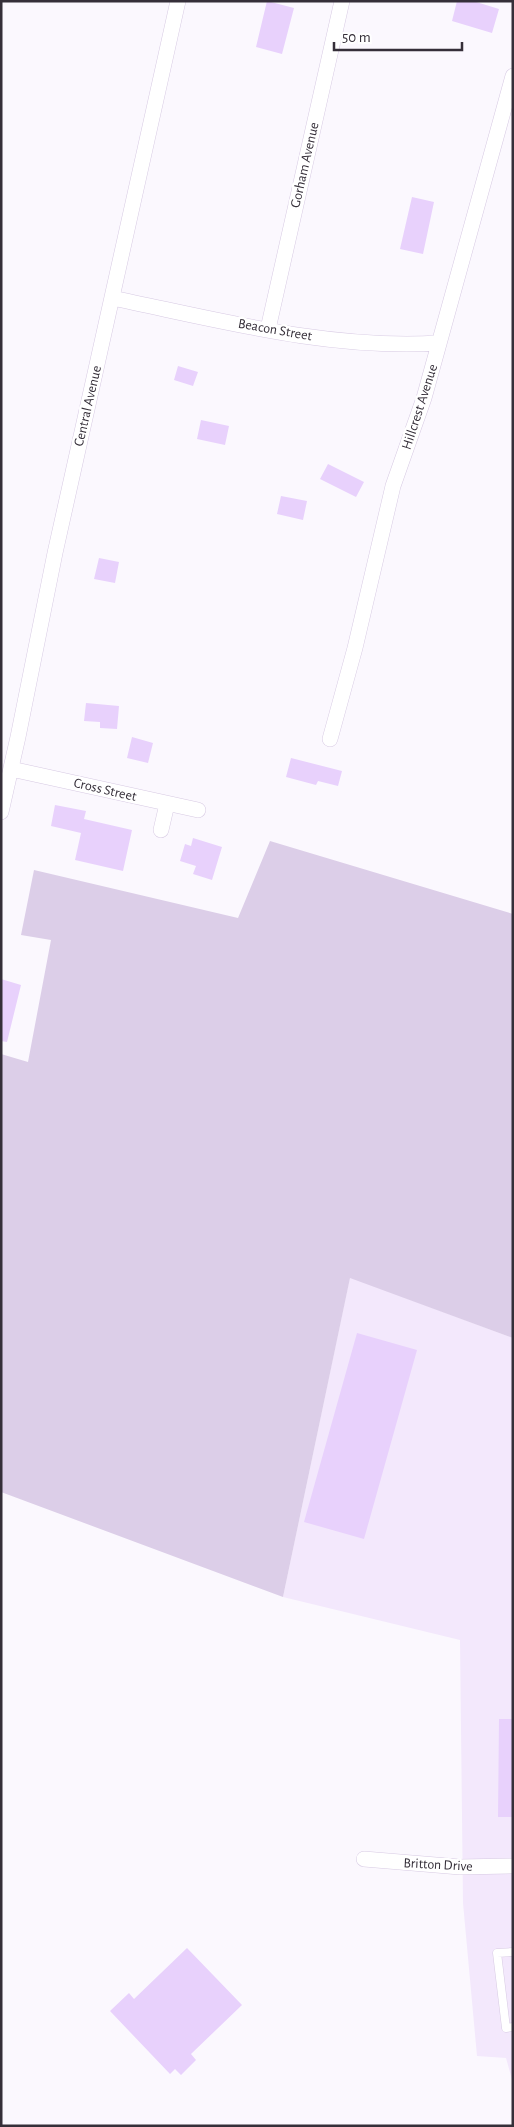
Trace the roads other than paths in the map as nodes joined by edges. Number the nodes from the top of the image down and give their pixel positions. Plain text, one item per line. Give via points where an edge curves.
1 (178, 1) edge
2 (342, 1) edge
3 (513, 76) edge
4 (112, 298) junction
5 (268, 329) junction
6 (439, 343) junction
7 (330, 739) dead end
8 (6, 768) edge
9 (167, 804) junction
10 (198, 810) dead end
11 (1, 812) edge
12 (161, 830) dead end
13 (364, 1859) dead end
14 (513, 1866) edge
15 (513, 1952) edge
16 (513, 2027) edge

1 - 4 street, Central Avenue
2 - 5 street, Gorham Avenue
3 - 6 street, Hillcrest Avenue
4 - 5 street, Beacon Street
4 - 8 street, Central Avenue
5 - 6 street, Beacon Street via 382,344
6 - 7 street, Hillcrest Avenue via 419,415 392,491
8 - 9 street, Cross Street
8 - 11 street, Central Avenue
9 - 10 street, Cross Street
9 - 12 street
13 - 14 street, Britton Drive via 460,1867
15 - 16 lane via 497,1953 506,2028

